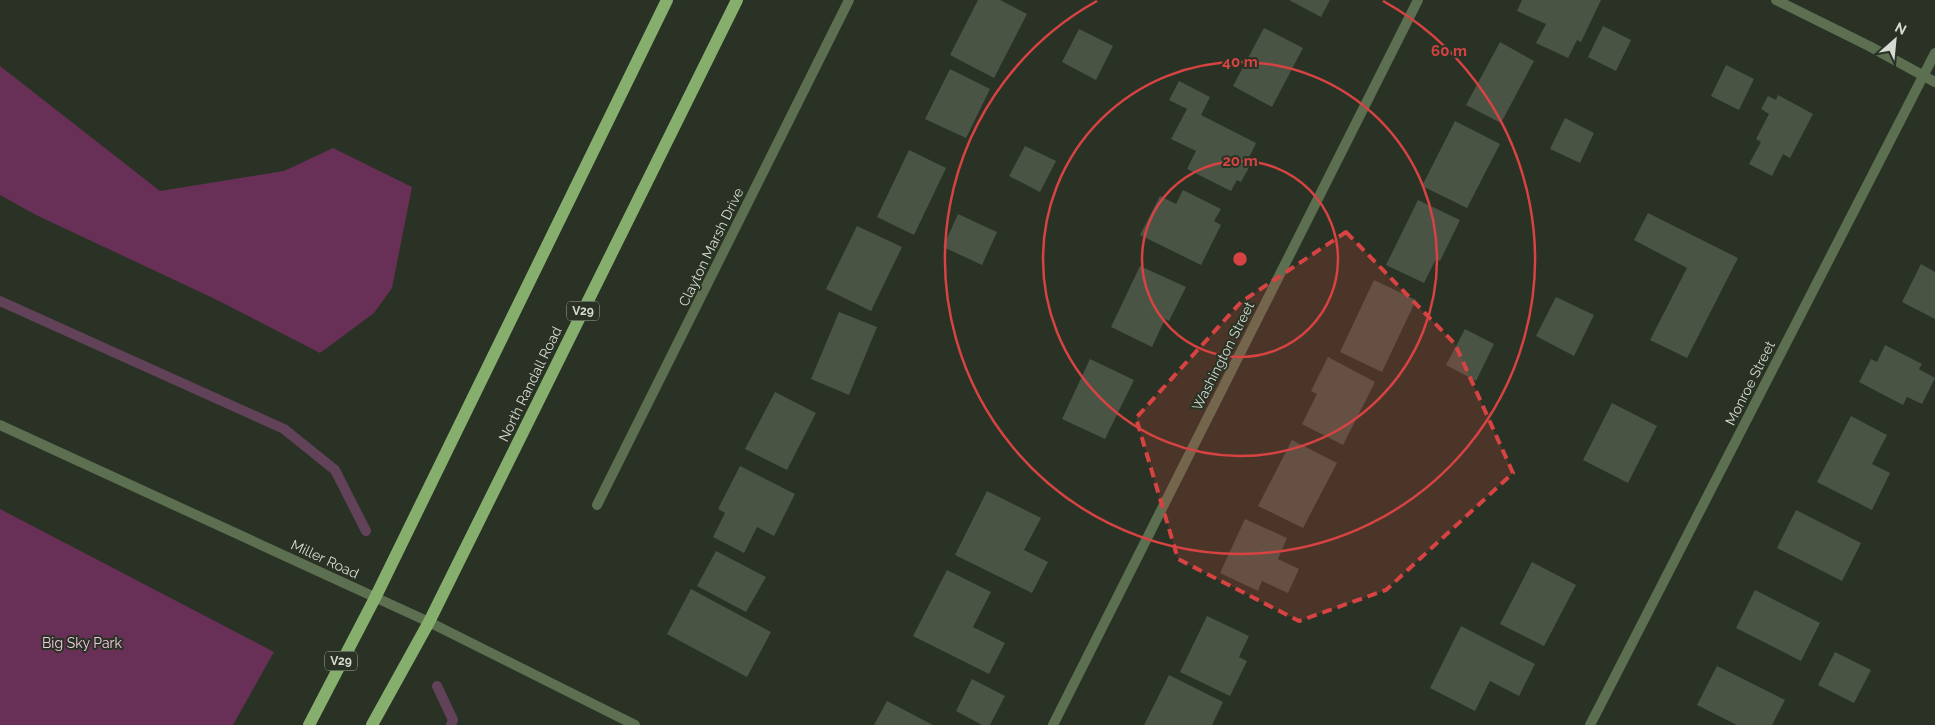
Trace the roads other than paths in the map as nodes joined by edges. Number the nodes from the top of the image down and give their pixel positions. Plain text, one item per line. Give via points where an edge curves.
1 (667, 0) edge
2 (737, 0) edge
3 (849, 0) edge
4 (1418, 0) edge
5 (1776, 0) edge
6 (1935, 53) edge
7 (1923, 77) junction
8 (1935, 82) edge
9 (0, 425) edge
10 (597, 505) dead end
11 (374, 598) junction
12 (429, 622) junction
13 (308, 725) edge
14 (372, 725) edge
15 (635, 725) edge
16 (1053, 725) edge
17 (1590, 725) edge

1 - 11 main road, V29
2 - 12 main road, North Randall Road / V29
3 - 10 street, Clayton Marsh Drive
4 - 16 street, Washington Street
5 - 7 street
6 - 7 street, Monroe Street
7 - 8 street
7 - 17 street, Monroe Street
9 - 11 street, Miller Road
11 - 12 street, Miller Road
11 - 13 main road, V29
12 - 14 main road, North Randall Road / V29
12 - 15 street, Miller Road

